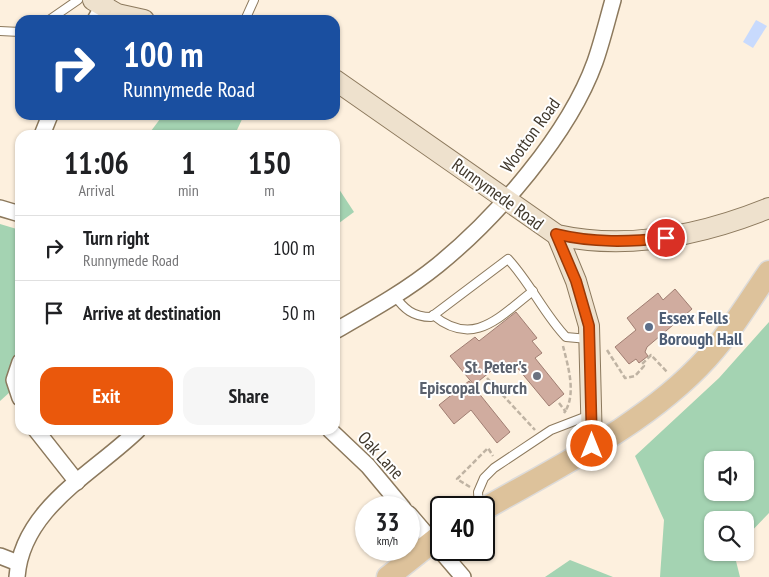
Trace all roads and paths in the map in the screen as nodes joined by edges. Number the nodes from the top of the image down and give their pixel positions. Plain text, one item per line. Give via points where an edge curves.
1 (78, 0) edge
2 (254, 0) edge
3 (613, 0) edge
4 (99, 7) edge
5 (56, 15) edge
6 (122, 15) edge
7 (247, 15) edge
8 (0, 31) edge
9 (15, 32) edge
10 (340, 84) edge
11 (504, 199) junction
12 (0, 208) edge
13 (769, 208) edge
14 (15, 212) edge
15 (556, 234) junction
16 (769, 272) edge
17 (533, 291) junction
18 (394, 295) junction
19 (433, 315) junction
20 (340, 328) edge
21 (559, 330) junction
22 (591, 342) junction
23 (487, 378) dead end
24 (679, 385) junction
25 (592, 414) junction
26 (562, 415) dead end
27 (542, 426) dead end
28 (538, 433) junction
29 (40, 435) edge
30 (132, 435) edge
31 (335, 435) edge
32 (527, 436) dead end
33 (592, 446) junction
34 (495, 460) dead end
35 (77, 482) junction
36 (393, 496) edge
37 (476, 496) edge
38 (482, 496) edge
39 (489, 496) edge
40 (420, 524) edge
41 (430, 533) edge
42 (430, 543) edge
43 (0, 556) edge
44 (452, 561) edge
45 (18, 570) edge
46 (388, 577) edge
47 (463, 577) edge

1 - 5 lane
2 - 7 lane
3 - 11 street, Wootton Road via 595,63 573,109 534,164
4 - 6 street
8 - 9 lane
10 - 11 street, Runnymede Road
11 - 15 street, Runnymede Road
11 - 18 street, Wootton Road via 479,228 443,261
12 - 14 street
13 - 15 street, Runnymede Road via 720,226 666,238 604,241 578,240
15 - 22 street via 585,305
16 - 24 main road via 729,331
17 - 19 lane via 487,326 476,329 447,326
17 - 19 lane via 508,259
17 - 21 lane
18 - 19 lane via 403,307 419,317
18 - 20 street, Wootton Road
21 - 22 lane via 566,337
21 - 26 path via 568,364 571,399
22 - 24 path via 601,341 625,378 635,376 651,355
22 - 25 street
23 - 28 path
24 - 33 main road via 634,420
25 - 28 lane
25 - 33 street
27 - 28 path
28 - 32 path
28 - 38 lane via 484,478
29 - 35 street
30 - 35 street
31 - 36 street, Oak Lane
33 - 39 main road
34 - 37 path via 488,448 457,479
35 - 45 street via 47,509 28,537
40 - 41 street
42 - 46 main road
43 - 45 street
44 - 47 street

